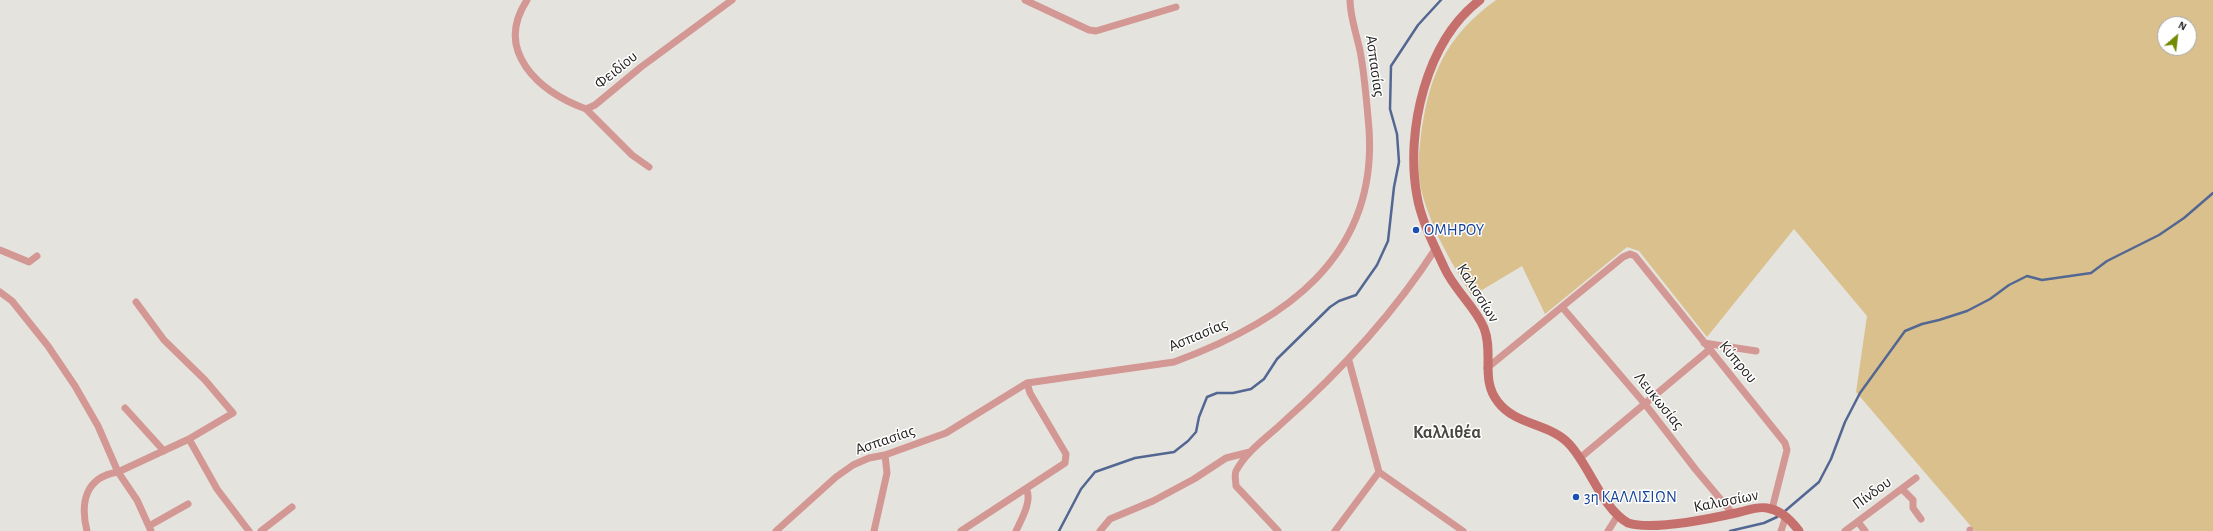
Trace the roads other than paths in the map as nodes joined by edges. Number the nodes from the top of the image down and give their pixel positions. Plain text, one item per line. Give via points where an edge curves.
1 (527, 0) edge
2 (732, 0) edge
3 (1025, 0) edge
4 (1350, 0) edge
5 (1480, 0) edge
6 (1176, 6) dead end
7 (586, 109) junction
8 (649, 167) dead end
9 (1436, 248) junction
10 (0, 250) edge
11 (36, 256) dead end
12 (0, 292) edge
13 (136, 302) dead end
14 (1562, 307) junction
15 (1704, 343) junction
16 (1709, 350) junction
17 (1756, 352) dead end
18 (1349, 361) junction
19 (1487, 368) junction
20 (1027, 383) junction
21 (1645, 404) junction
22 (125, 408) dead end
23 (189, 439) junction
24 (164, 451) junction
25 (1250, 452) junction
26 (885, 454) junction
27 (1580, 458) junction
28 (118, 472) junction
29 (1379, 472) junction
30 (1916, 478) dead end
31 (1026, 489) junction
32 (1902, 489) junction
33 (188, 504) dead end
34 (292, 507) dead end
35 (1772, 509) junction
36 (1733, 514) junction
37 (1618, 515) junction
38 (1786, 516) junction
39 (1921, 519) dead end
40 (1858, 522) junction
41 (150, 529) edge
42 (87, 531) edge
43 (249, 531) edge
44 (261, 531) edge
45 (776, 531) edge
46 (874, 531) edge
47 (960, 531) edge
48 (1016, 531) edge
49 (1100, 531) edge
50 (1278, 531) edge
51 (1335, 531) edge
52 (1463, 531) edge
53 (1608, 531) edge
54 (1780, 531) edge
55 (1799, 531) edge
56 (1845, 531) edge
57 (1865, 531) edge

1 - 7 street, Φειδίου via 516,29 520,57 533,78
2 - 7 street, Φειδίου via 596,105
3 - 6 street via 1096,31
4 - 20 street, Ασπασίας via 1362,57 1369,129 1368,178 1355,223 1332,261 1305,290 1279,311 1196,354 1174,362
5 - 9 main road, Καλισσίων via 1460,20 1437,53 1427,78 1418,120 1414,156 1417,197
7 - 8 street via 632,155
9 - 18 street via 1406,293
9 - 19 main road, Καλισσίων via 1451,281 1484,329 1488,343
10 - 11 street via 29,262
12 - 28 street via 12,300 75,386 98,426
13 - 23 street via 164,340 205,380 233,413
14 - 15 street, Κύπρου via 1630,254 1635,256
14 - 19 street
14 - 21 street, Λευκωσίας
15 - 16 street, Κύπρου
15 - 17 street
16 - 21 street
16 - 35 street, Κύπρου via 1785,443 1787,450
18 - 25 street
18 - 29 street
19 - 27 main road, Καλισσίων via 1491,390 1503,408 1518,418 1559,436 1569,443
20 - 26 street, Ασπασίας via 946,433
20 - 31 street via 1030,393 1067,459 1065,463
21 - 27 street
21 - 36 street, Λευκωσίας
22 - 24 street
23 - 24 street
23 - 43 street via 217,489
24 - 28 street
25 - 49 street via 1226,458 1153,501 1110,520
25 - 50 street via 1235,472 1236,486
26 - 45 street, Ασπασίας via 869,458 836,476
26 - 46 street via 887,473
27 - 37 main road, Καλισσίων
28 - 41 street via 137,500
28 - 42 street via 106,474 90,488 83,510
29 - 51 street
29 - 52 street
30 - 32 street, Πίνδου
31 - 47 street
31 - 48 street via 1029,493 1028,502
32 - 39 street via 1912,500 1913,508
32 - 40 street, Πίνδου
33 - 41 street
34 - 44 street
35 - 36 main road, Καλισσίων via 1757,508
35 - 38 main road, Καλισσίων
36 - 37 main road, Καλισσίων via 1686,524 1652,527 1634,525
37 - 53 street
38 - 54 street
38 - 55 main road, Καλισσίων
40 - 56 street, Πίνδου
40 - 57 street

